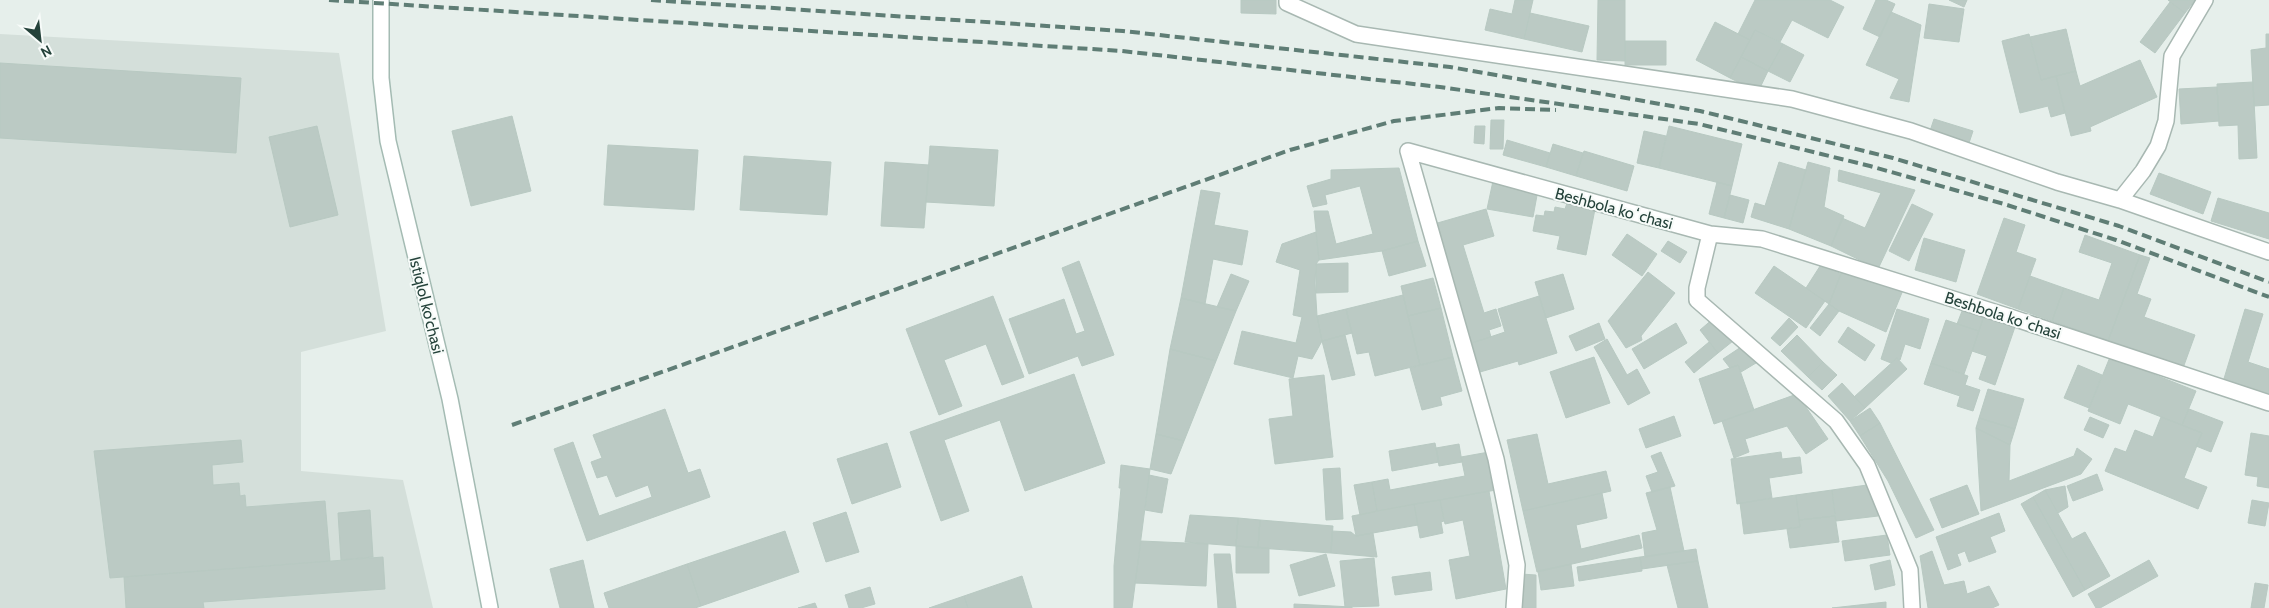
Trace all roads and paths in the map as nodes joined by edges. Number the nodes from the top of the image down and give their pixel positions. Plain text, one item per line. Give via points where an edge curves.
1 (381, 0) edge
2 (1287, 0) edge
3 (2205, 0) edge
4 (2120, 200) junction
5 (1710, 234) junction
6 (2269, 252) edge
7 (2269, 403) edge
8 (490, 608) edge
9 (1514, 608) edge
10 (1912, 608) edge

1 - 8 street, Istiqlol ko'chasi via 381,78 388,141 450,399
2 - 4 street via 1287,3 1356,34 1792,100 1911,131 2057,182
3 - 4 street via 2172,56 2166,121 2158,146 2143,172
4 - 6 street
5 - 7 street, Beshbola koʻchasi via 1762,239
5 - 9 street, Beshbola koʻchasi via 1408,151 1496,459 1517,565
5 - 10 street via 1697,300 1836,421 1853,443 1867,465 1910,570

